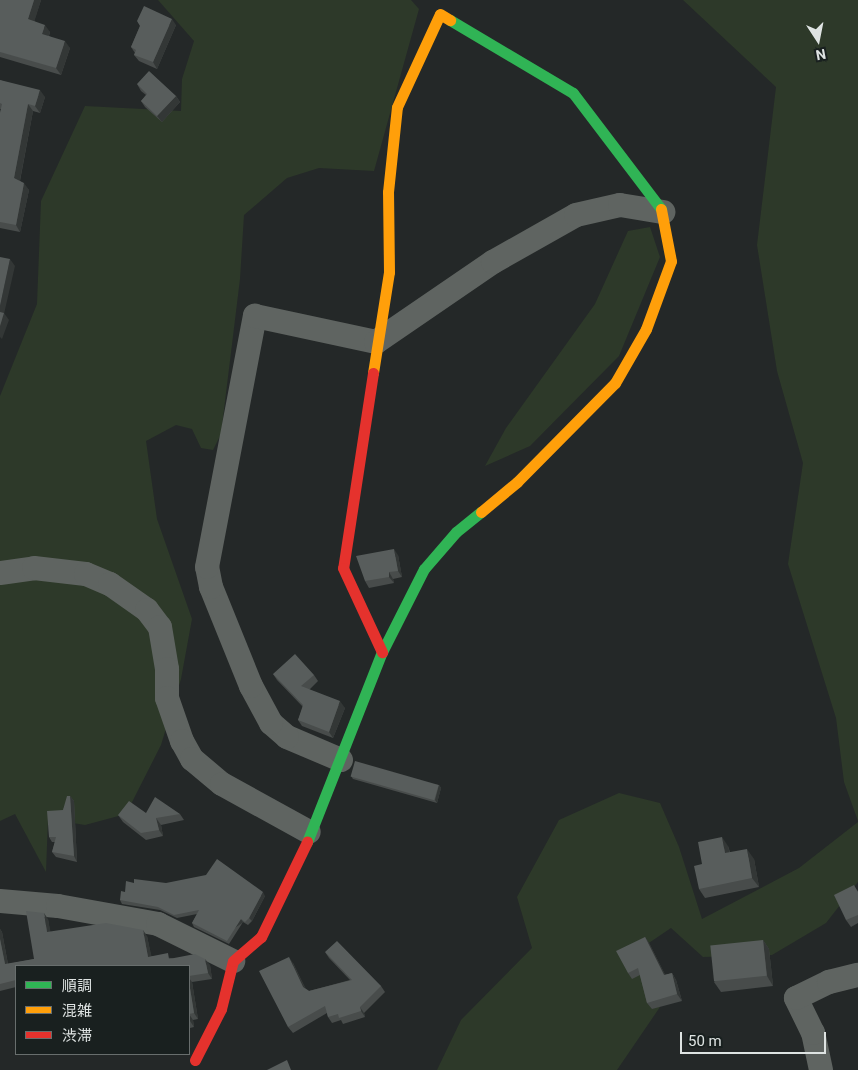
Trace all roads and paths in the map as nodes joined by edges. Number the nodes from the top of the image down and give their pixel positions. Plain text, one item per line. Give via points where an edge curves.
1 (663, 212) junction
2 (376, 342) junction
3 (0, 572) edge
4 (382, 652) junction
5 (341, 760) junction
6 (309, 832) junction
7 (0, 902) edge
8 (233, 961) junction
9 (858, 975) edge
10 (196, 1060) dead end
11 (821, 1070) edge

1 - 2 street via 620,205 576,215 493,262
1 - 2 street via 573,93 440,14 398,107 388,192 389,272
1 - 4 street via 671,261 646,329 615,383 517,482 450,540 424,569
2 - 4 street via 343,568
2 - 5 street via 255,316 207,567 211,587 251,686 271,723 286,737
3 - 6 street via 34,568 86,574 110,584 147,610 160,627 167,668 167,698 182,742 192,759 222,784
4 - 5 street
5 - 6 street
6 - 8 street via 289,884 265,930
7 - 8 street via 58,906 158,924
8 - 10 street via 221,1009
9 - 11 street via 829,982 796,998 813,1033

